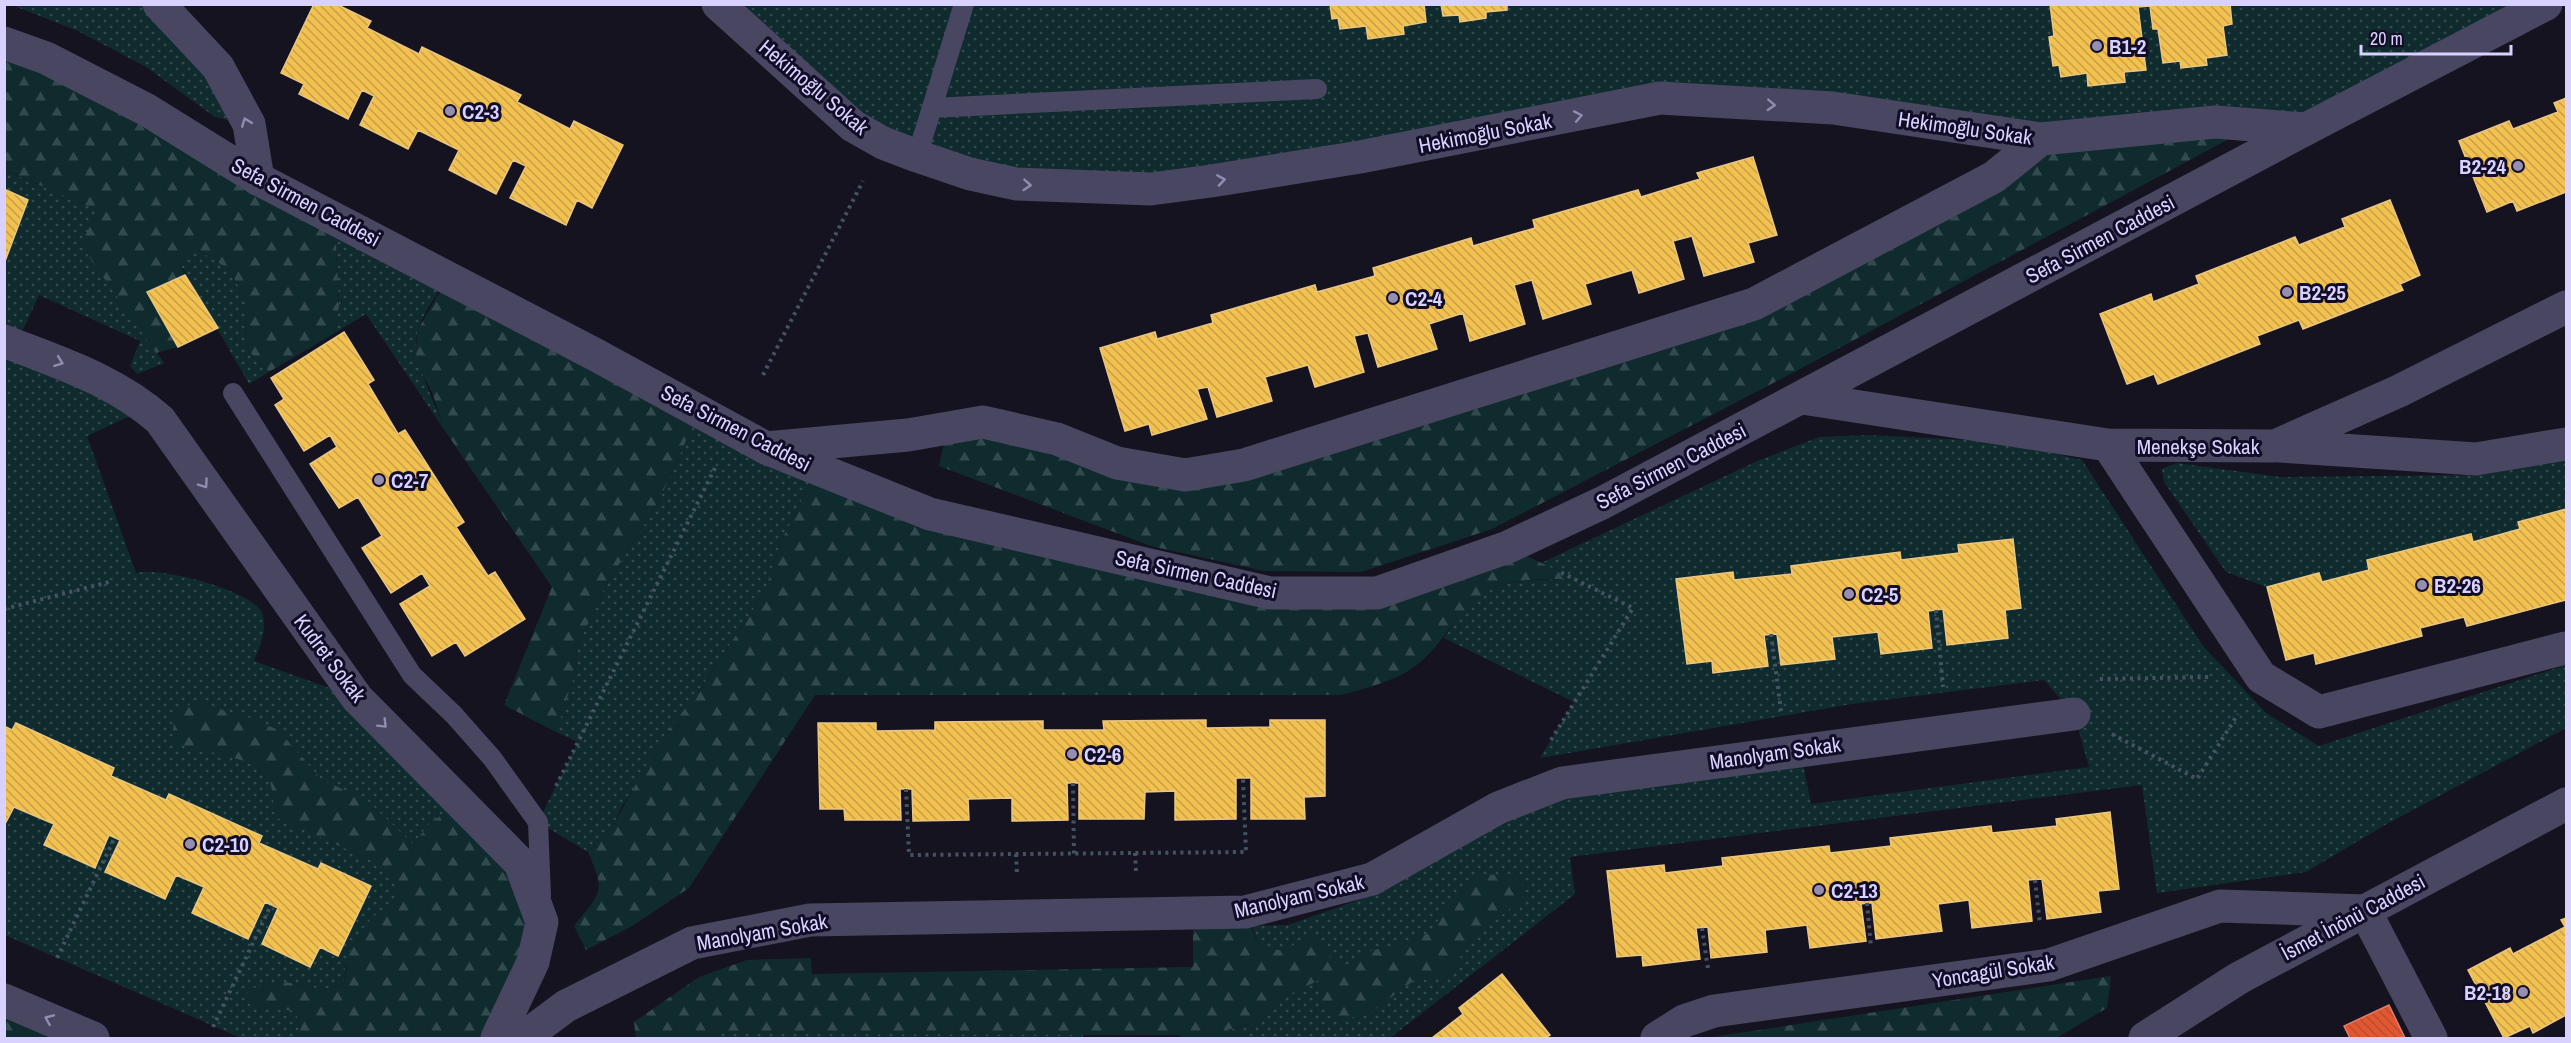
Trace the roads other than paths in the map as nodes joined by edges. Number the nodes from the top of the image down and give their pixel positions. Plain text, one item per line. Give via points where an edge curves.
1 (159, 4) edge
2 (718, 4) edge
3 (964, 4) edge
4 (2546, 4) edge
5 (4, 43) edge
6 (1317, 88) dead end
7 (932, 108) junction
8 (2306, 129) junction
9 (2041, 139) junction
10 (917, 156) junction
11 (258, 179) junction
12 (2566, 307) edge
13 (4, 341) edge
14 (233, 393) dead end
15 (1802, 398) junction
16 (2566, 444) edge
17 (2108, 445) junction
18 (2275, 446) junction
19 (766, 448) junction
20 (2565, 648) edge
21 (2074, 714) road end
22 (2566, 804) edge
23 (2365, 910) junction
24 (543, 922) junction
25 (4, 1000) edge
26 (2154, 1036) edge
27 (93, 1038) edge
28 (497, 1038) edge
29 (523, 1038) edge
30 (1657, 1038) edge
31 (2431, 1038) edge

11 -> 1 street via 249,124 218,67
2 - 10 street, Hekimoğlu Sokak via 853,126
3 - 7 lane
4 - 8 street, Sefa Sirmen Caddesi
5 - 11 street, Sefa Sirmen Caddesi via 46,58 147,110
6 - 7 lane
7 - 10 lane
8 - 9 street, Hekimoğlu Sokak via 2215,122
8 - 15 street, Sefa Sirmen Caddesi
10 -> 9 street, Hekimoğlu Sokak via 1016,184 1151,189 1360,157 1660,98 1833,108
9 - 19 street via 1994,177 1754,304 1244,465 1185,475 1117,463 1057,439 983,422 908,435
11 - 19 street, Sefa Sirmen Caddesi
12 - 18 street, Menekşe Sokak via 2399,391
13 -> 24 street, Kudret Sokak via 120,389 160,420 357,698 520,863
14 - 24 lane via 412,675 492,758 538,822
15 - 17 street, Menekşe Sokak
15 - 19 street, Sefa Sirmen Caddesi via 1508,547 1377,593 1270,593 930,514
16 - 18 street via 2476,459
17 - 18 street, Menekşe Sokak
17 - 20 street via 2261,677 2319,712
21 - 29 street, Manolyam Sokak via 1562,783 1498,808 1372,879 1245,912 810,920 692,943 566,1006
22 - 23 street, İsmet İnönü Caddesi
23 - 26 street, İsmet İnönü Caddesi via 2239,978
23 - 30 street, Yoncagül Sokak via 2220,906 2049,964 1714,1011
23 - 31 street
24 - 28 street via 533,962
27 -> 25 street

